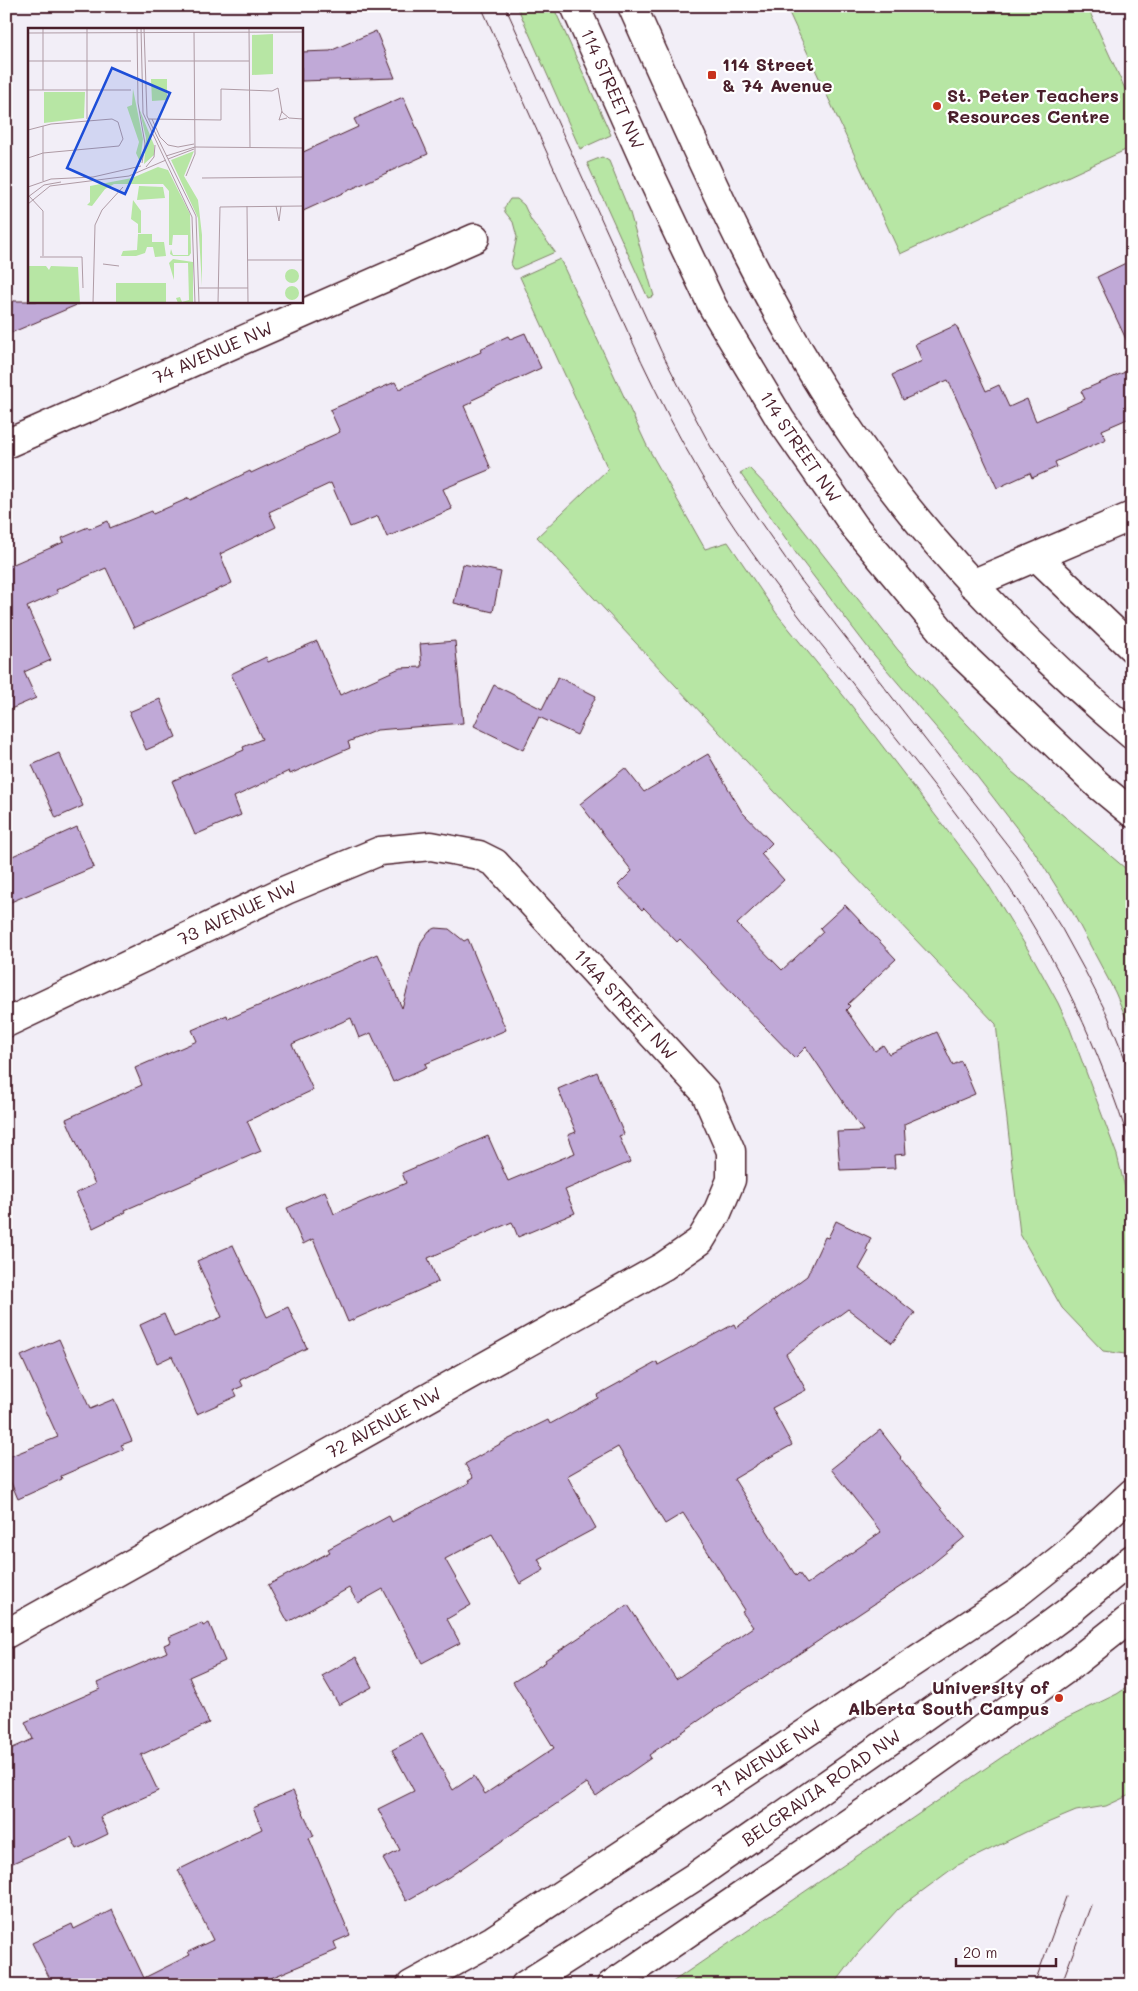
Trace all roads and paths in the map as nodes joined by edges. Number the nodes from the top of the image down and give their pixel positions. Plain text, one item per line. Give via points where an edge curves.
1 (575, 6) edge
2 (632, 6) edge
3 (475, 238) dead end
4 (6, 444) edge
5 (1132, 516) edge
6 (1038, 558) junction
7 (972, 584) junction
8 (1132, 648) edge
9 (1132, 735) edge
10 (1132, 813) edge
11 (479, 856) joint
12 (6, 1023) edge
13 (730, 1180) joint
14 (1132, 1493) edge
15 (1132, 1559) edge
16 (1132, 1617) edge
17 (6, 1634) edge
18 (410, 1985) edge
19 (525, 1985) edge
20 (611, 1985) edge

1 - 10 street, 114 STREET NW via 713,307 780,419 855,527 959,652 1098,785
2 - 7 street via 704,164 785,326 854,437
3 - 4 street, 74 AVENUE NW
5 - 6 street
6 - 7 street
6 - 8 street
7 - 9 street via 1035,650
11 - 12 street, 73 AVENUE NW via 431,846 380,851 286,890
11 - 13 street, 114A STREET NW via 495,863 705,1092 731,1151
13 - 17 street, 72 AVENUE NW via 717,1213 700,1241 664,1266
14 - 18 street, 71 AVENUE NW via 1064,1556 1019,1592 493,1940
15 - 19 street, BELGRAVIA ROAD NW via 1050,1625 910,1726 696,1876
16 - 20 street via 1069,1667 894,1791

